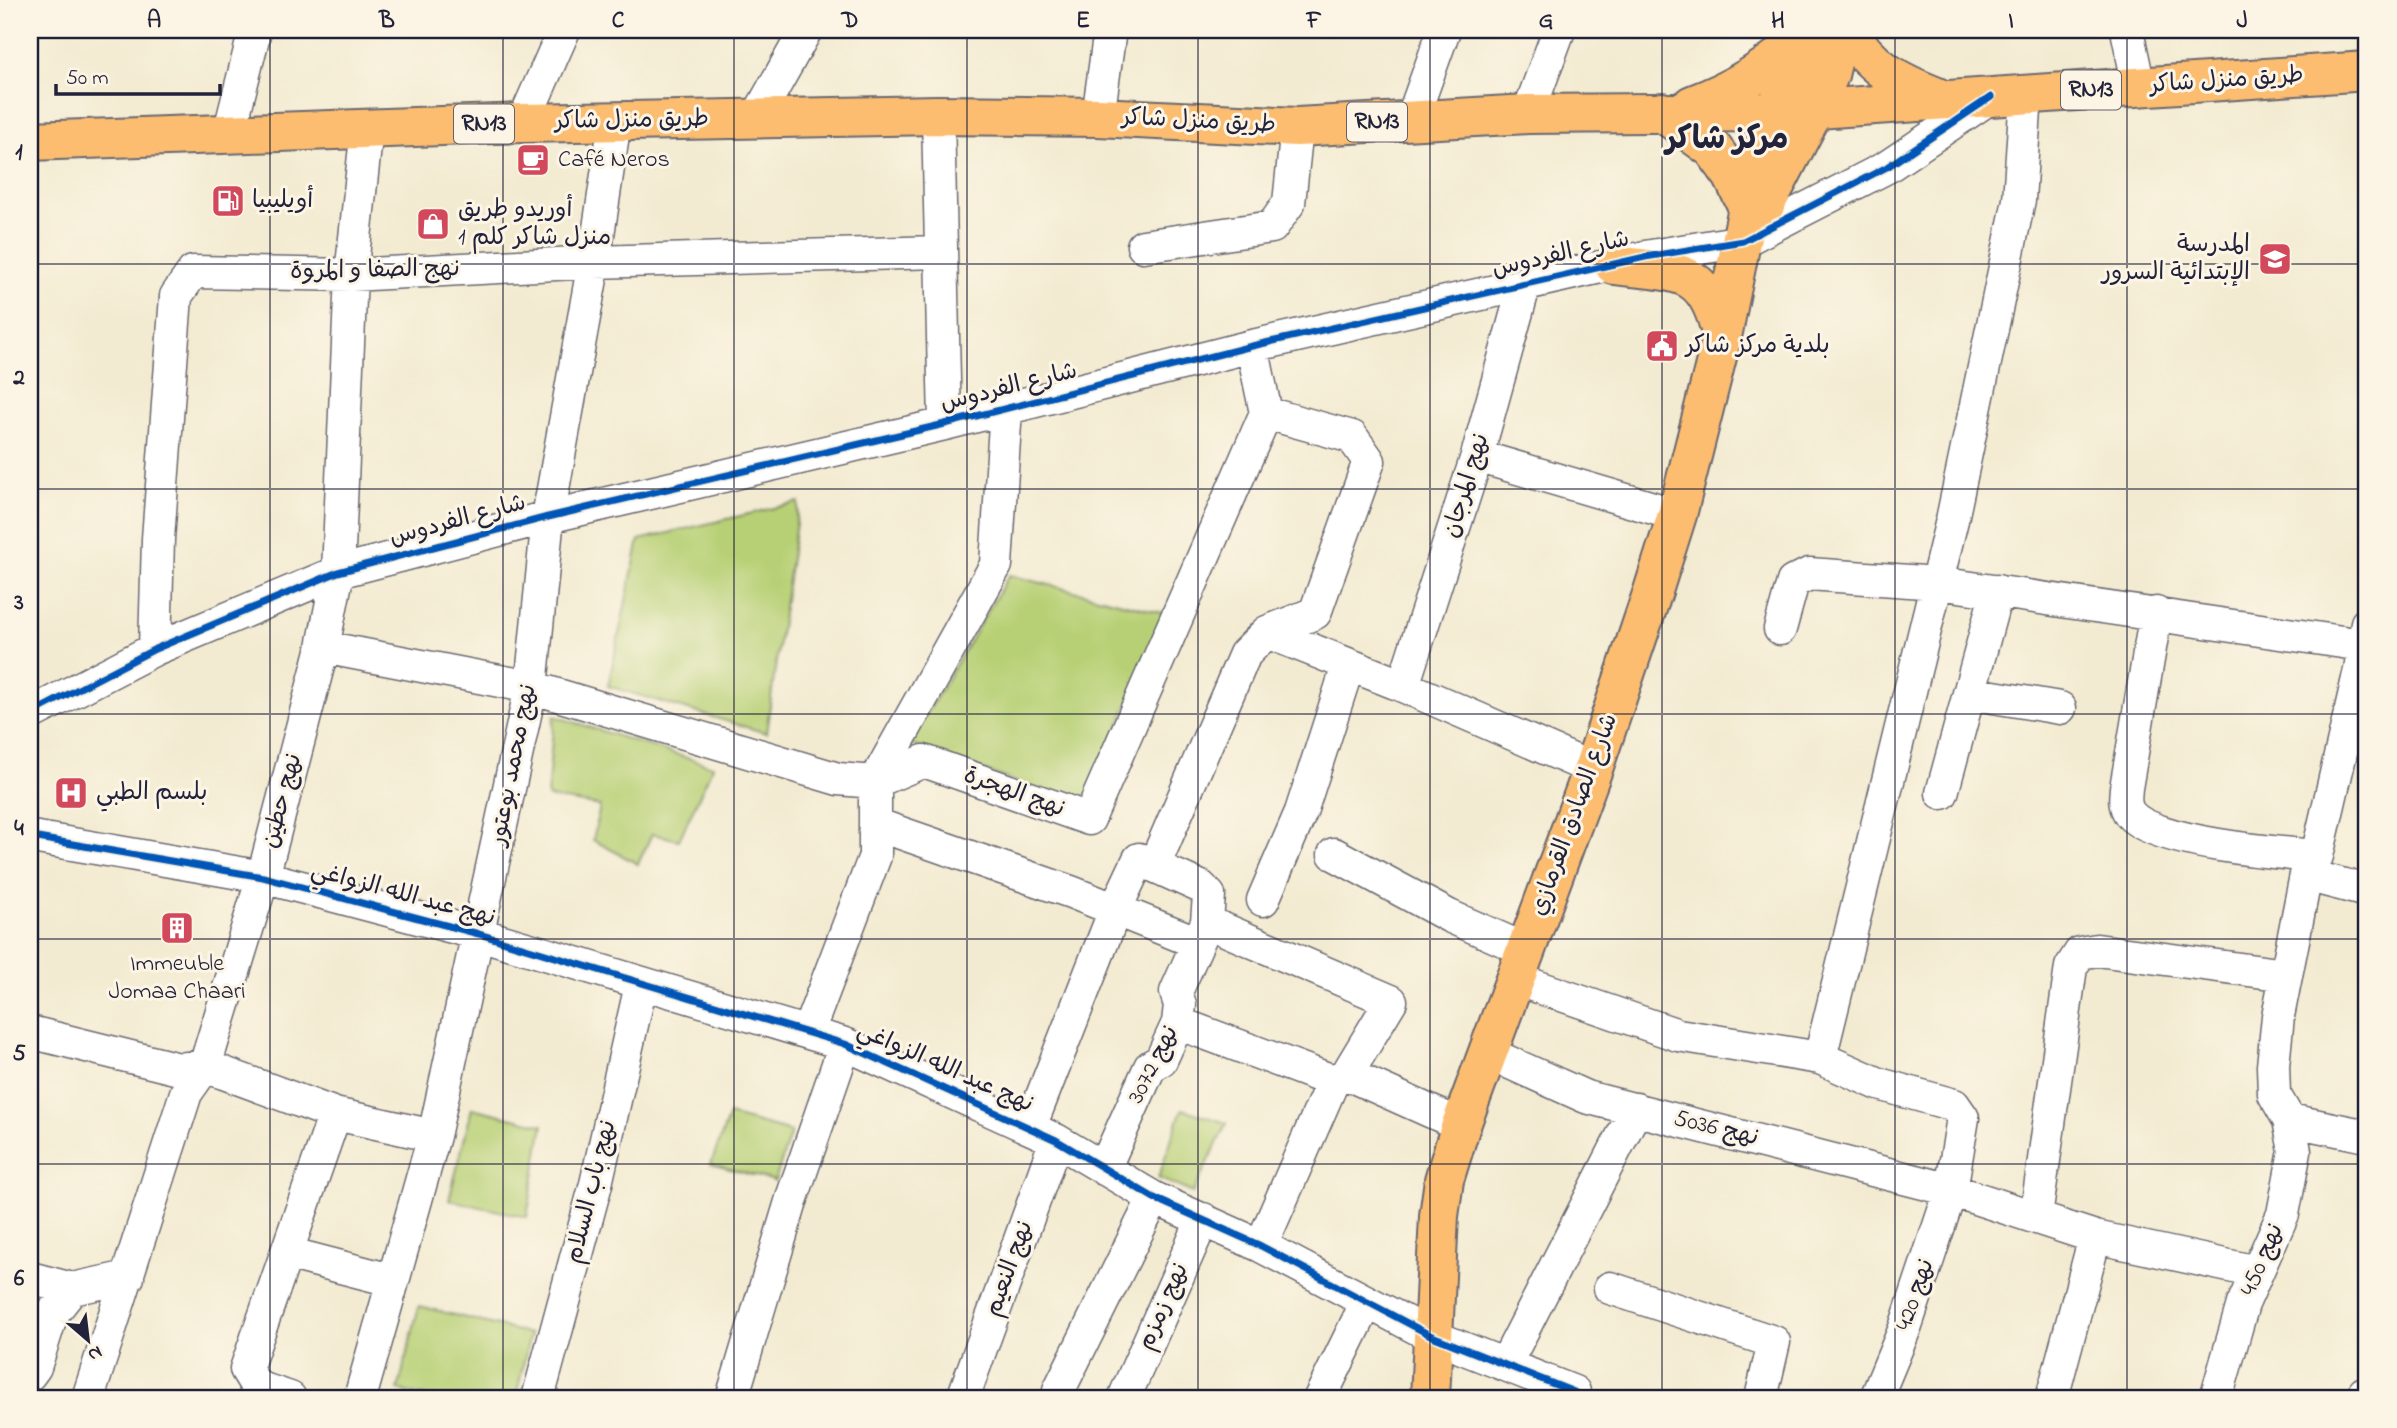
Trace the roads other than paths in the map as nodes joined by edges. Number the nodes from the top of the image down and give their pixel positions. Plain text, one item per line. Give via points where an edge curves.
1 (255, 30) edge
2 (564, 30) edge
3 (806, 30) edge
4 (1110, 30) edge
5 (1444, 30) edge
6 (1559, 30) edge
7 (1811, 30) edge
8 (1840, 30) edge
9 (1849, 30) edge
10 (2127, 30) edge
11 (2367, 71) edge
12 (2139, 87) junction
13 (2009, 96) junction
14 (1946, 100) junction
15 (1815, 108) junction
16 (1667, 112) junction
17 (1774, 112) junction
18 (1528, 114) junction
19 (938, 115) junction
20 (1098, 117) junction
21 (756, 119) junction
22 (1412, 119) junction
23 (615, 121) junction
24 (523, 123) junction
25 (1297, 127) junction
26 (367, 128) junction
27 (229, 134) junction
28 (30, 141) edge
29 (1745, 227) junction
30 (1143, 246) dead end
31 (939, 252) junction
32 (594, 262) junction
33 (1615, 265) junction
34 (351, 275) junction
35 (1525, 283) junction
36 (1722, 337) junction
37 (1252, 346) junction
38 (1006, 408) junction
39 (1266, 413) junction
40 (945, 424) junction
41 (1477, 456) junction
42 (1677, 515) junction
43 (548, 517) junction
44 (338, 572) junction
45 (1938, 583) junction
46 (1997, 591) junction
47 (2156, 613) junction
48 (1780, 629) dead end
49 (1267, 632) junction
50 (323, 647) junction
51 (155, 649) junction
52 (2364, 652) edge
53 (1348, 666) junction
54 (1403, 686) junction
55 (530, 687) junction
56 (1969, 693) junction
57 (2060, 708) dead end
58 (30, 714) edge
59 (1593, 769) junction
60 (875, 782) junction
61 (1942, 793) dead end
62 (875, 824) junction
63 (32, 837) dead end
64 (1334, 854) dead end
65 (2311, 865) junction
66 (1154, 866) junction
67 (263, 877) junction
68 (2367, 891) edge
69 (1263, 900) dead end
70 (1115, 910) junction
71 (1201, 932) junction
72 (479, 934) junction
73 (1521, 964) junction
74 (2286, 975) junction
75 (641, 985) junction
76 (1178, 1023) junction
77 (30, 1032) edge
78 (808, 1032) junction
79 (845, 1044) junction
80 (1488, 1053) junction
81 (1820, 1058) junction
82 (205, 1066) junction
83 (1340, 1078) junction
84 (1636, 1109) junction
85 (335, 1114) junction
86 (2289, 1120) junction
87 (1461, 1125) junction
88 (1043, 1133) junction
89 (434, 1136) junction
90 (2367, 1136) edge
91 (1104, 1169) junction
92 (1951, 1190) junction
93 (1154, 1198) junction
94 (2036, 1217) junction
95 (1203, 1219) junction
96 (2095, 1237) junction
97 (1261, 1246) junction
98 (287, 1252) junction
99 (2257, 1272) junction
100 (128, 1277) junction
101 (30, 1278) edge
102 (391, 1280) junction
103 (1610, 1288) dead end
104 (72, 1289) junction
105 (1367, 1302) junction
106 (1432, 1336) junction
107 (1505, 1365) junction
108 (30, 1374) edge
109 (1059, 1390) dead end
110 (1574, 1392) dead end
111 (1126, 1397) edge
112 (88, 1398) edge
113 (290, 1398) edge
114 (360, 1398) edge
115 (538, 1398) edge
116 (732, 1398) edge
117 (963, 1398) edge
118 (1320, 1398) edge
119 (1430, 1398) edge
120 (1761, 1398) edge
121 (1876, 1398) edge
122 (2052, 1398) edge
123 (2216, 1398) edge

1 - 27 street
2 - 24 street
3 - 21 street
4 - 20 street
5 - 22 street
6 - 18 street
7 - 16 main road via 1781,59 1749,79
7 - 17 main road, شارع الصادق القرمازي
8 - 15 main road, شارع الصادق القرمازي
9 - 14 main road via 1882,71
10 - 12 street
11 - 12 main road, طريق منزل شاكر / RN13
12 - 13 main road, طريق منزل شاكر / RN13
13 - 14 main road, طريق منزل شاكر / RN13
13 - 29 street, شارع الفردوس via 1887,167
13 - 45 street via 2019,200
14 - 15 main road, طريق منزل شاكر / RN13
15 - 17 main road, طريق منزل شاكر / RN13
15 - 29 main road, شارع الصادق القرمازي via 1768,203
16 - 17 main road, طريق منزل شاكر / RN13
16 - 18 main road, طريق منزل شاكر / RN13
16 - 29 main road via 1713,149 1732,175
17 - 29 main road, شارع الصادق القرمازي
18 - 22 main road, طريق منزل شاكر / RN13
19 - 20 main road, طريق منزل شاكر / RN13
19 - 21 main road, طريق منزل شاكر / RN13
19 - 31 street
20 - 25 main road, طريق منزل شاكر / RN13
21 - 23 main road, طريق منزل شاكر / RN13
22 - 25 main road, طريق منزل شاكر / RN13
23 - 24 main road, طريق منزل شاكر / RN13
23 - 32 street, نهج محمد بوعتور
24 - 26 main road, طريق منزل شاكر / RN13
25 - 30 street via 1289,203 1272,227
26 - 27 main road, طريق منزل شاكر / RN13
26 - 34 street, نهج حطين
27 - 28 main road, طريق منزل شاكر / RN13
29 - 33 street, شارع الفردوس
29 - 36 main road, شارع الصادق القرمازي
31 - 32 street, نهج الصفا و المروة
31 - 40 street
32 - 34 street, نهج الصفا و المروة
32 - 43 street, نهج محمد بوعتور
33 - 35 street, شارع الفردوس
33 - 36 main road via 1681,274 1702,286
34 - 44 street, نهج حطين
34 - 51 street, نهج الصفا و المروة via 193,272 176,296 158,539
35 - 37 street, شارع الفردوس
35 - 41 street, نهج المرجان
36 - 42 main road, شارع الصادق القرمازي
37 - 38 street, شارع الفردوس
37 - 39 street
38 - 40 street, شارع الفردوس
38 - 60 street via 996,565
39 - 49 street via 1352,437 1369,461 1315,613
39 - 60 street, نهج الهجرة via 1089,820 924,761
40 - 43 street, شارع الفردوس
41 - 42 street
41 - 54 street, نهج المرجان
42 - 59 main road, شارع الصادق القرمازي
43 - 44 street, شارع الفردوس
43 - 55 street, نهج محمد بوعتور
44 - 50 street, نهج حطين
44 - 51 street, شارع الفردوس
45 - 46 street
45 - 48 street via 1809,574 1793,582
45 - 81 street
46 - 47 street
46 - 56 street
47 - 52 street
47 - 65 street via 2125,806 2132,816 2173,834
49 - 53 street
49 - 66 street via 1245,654
50 - 55 street, نهج الهجرة
50 - 67 street, نهج حطين
51 - 58 street, شارع الفردوس
52 - 65 street, نهج 450
53 - 54 street
53 - 69 street via 1301,812
54 - 59 street
55 - 60 street, نهج الهجرة via 838,779
55 - 72 street, نهج محمد بوعتور
56 - 57 street
56 - 61 street
59 - 73 main road, شارع الصادق القرمازي
60 - 62 street
62 - 70 street
62 - 78 street via 874,856
63 - 67 street, نهج عبد الله الزواغي
64 - 73 street via 1450,916
65 - 68 street
65 - 74 street, نهج 450
66 - 70 street, نهج النعيم via 1139,859
66 - 71 street via 1209,895
67 - 72 street, نهج عبد الله الزواغي
67 - 82 street, نهج حطين
70 - 71 street
70 - 88 street, نهج النعيم
71 - 76 street, نهج 3072 via 1176,992
71 - 83 street via 1391,1001
72 - 75 street, نهج عبد الله الزواغي
72 - 89 street, نهج محمد بوعتور
73 - 80 main road, شارع الصادق القرمازي
73 - 81 street via 1678,1035
74 - 86 street, نهج 450 via 2273,1066 2274,1094
74 - 94 street via 2097,950 2080,953 2071,967
75 - 78 street, نهج عبد الله الزواغي
75 - 115 street, نهج باب السلام via 596,1184
76 - 83 street
76 - 91 street, نهج 3072 via 1161,1060 1150,1067
77 - 82 street via 179,1069
78 - 79 street, نهج عبد الله الزواغي
79 - 88 street, نهج عبد الله الزواغي
79 - 116 street via 793,1195
80 - 84 street, نهج 5036 via 1586,1097
80 - 87 main road, شارع الصادق القرمازي
81 - 92 street, نهج 420 via 1879,1084 1959,1109 1963,1118
82 - 85 street
82 - 100 street, نهج حطين via 186,1093
83 - 87 street
83 - 97 street
84 - 92 street, نهج 5036
84 - 107 street
85 - 89 street
85 - 98 street
86 - 90 street
86 - 99 street, نهج 450 via 2295,1151 2283,1214
87 - 106 main road, شارع الصادق القرمازي via 1444,1180
88 - 91 street, نهج عبد الله الزواغي
88 - 117 street, نهج النعيم
89 - 102 street, نهج محمد بوعتور
91 - 93 street, نهج عبد الله الزواغي
92 - 94 street, نهج 5036
92 - 121 street, نهج 420 via 1905,1328
93 - 95 street, نهج عبد الله الزواغي
93 - 109 street
94 - 96 street, نهج 5036
95 - 97 street, نهج عبد الله الزواغي
95 - 111 street, نهج زمزم
96 - 99 street, نهج 5036
96 - 122 street
97 - 105 street, نهج عبد الله الزواغي
98 - 102 street
98 - 113 street via 246,1369 257,1387
99 - 123 street, نهج 450
100 - 104 street
100 - 112 street, نهج حطين
101 - 104 street
102 - 114 street, نهج محمد بوعتور
103 - 120 street via 1774,1342
104 - 108 street via 52,1314
105 - 106 street, نهج عبد الله الزواغي
105 - 118 street
106 - 107 street, نهج عبد الله الزواغي
106 - 119 main road, شارع الصادق القرمازي
107 - 110 street, نهج عبد الله الزواغي

